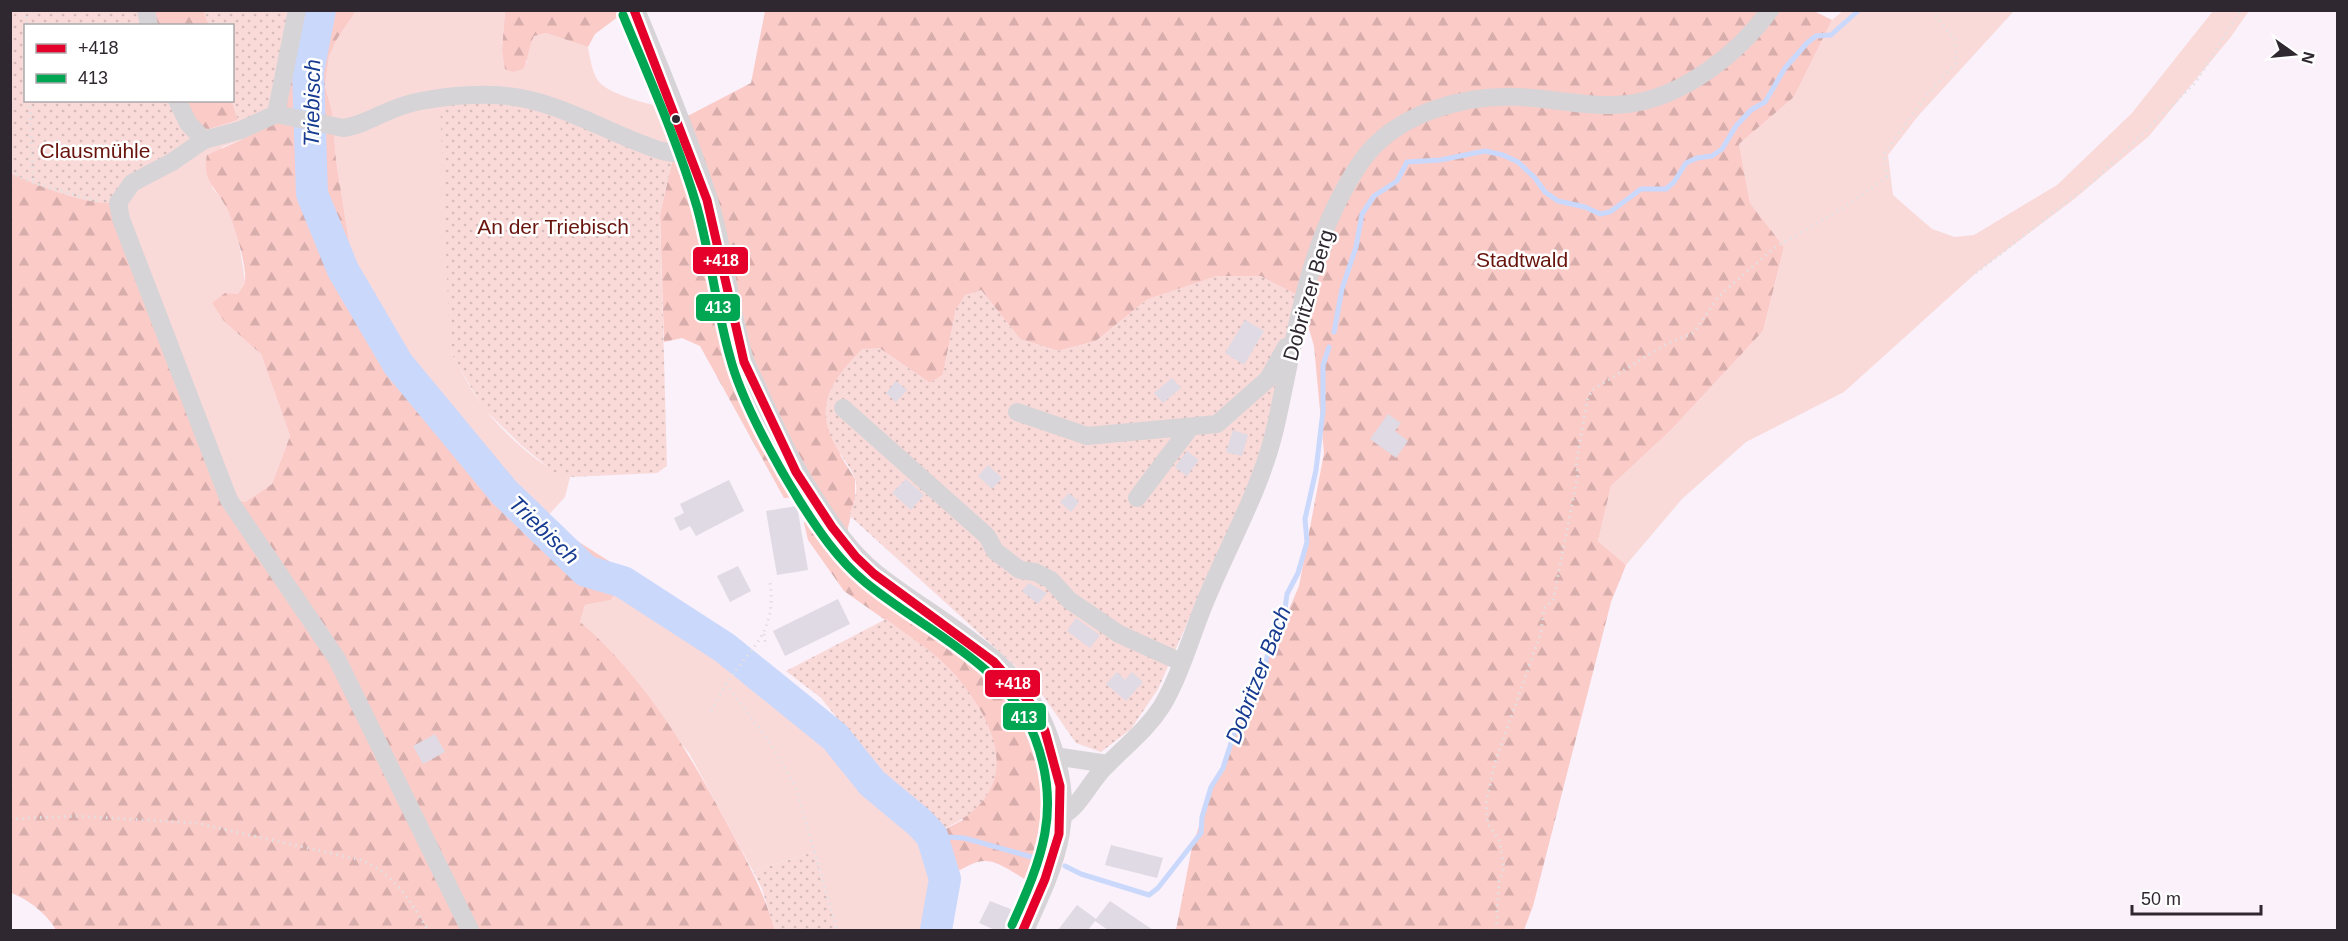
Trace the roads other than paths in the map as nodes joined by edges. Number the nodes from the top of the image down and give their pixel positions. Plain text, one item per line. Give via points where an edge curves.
1 (297, 10) edge
2 (634, 10) edge
3 (1770, 10) edge
4 (178, 102) edge
5 (282, 116) junction
6 (204, 140) junction
7 (688, 149) junction
8 (1296, 329) junction
9 (843, 408) dead end
10 (1017, 412) dead end
11 (1189, 429) junction
12 (1137, 498) dead end
13 (1181, 662) junction
14 (1054, 756) junction
15 (1108, 764) junction
16 (1062, 816) junction
17 (470, 930) edge
18 (1023, 930) edge

1 - 5 street
2 - 7 main road
3 - 8 street, Dobritzer Berg via 1733,51 1670,92 1648,99 1628,104 1520,97 1480,99 1440,108 1390,130 1361,162 1330,217 1318,246
4 - 6 street via 188,123
5 - 6 street
5 - 7 street via 336,128 352,127 389,108 416,102 504,96 529,99 566,112 641,145 674,153
6 - 17 street via 132,183 118,203 121,219 229,500 337,659
7 - 14 main road via 721,251 742,358 784,453 844,544 872,572 983,653 1010,678 1045,729
8 - 11 street via 1268,379 1217,424
8 - 13 street, Dobritzer Berg via 1274,431 1257,487
9 - 13 street via 1020,570 1051,580 1069,600 1119,634
10 - 11 street via 1087,436
11 - 12 street
13 - 15 street, Dobritzer Berg via 1172,687 1148,725
14 - 15 street
14 - 16 main road
15 - 16 street, Dobritzer Berg via 1075,809
16 - 18 main road via 1053,861

